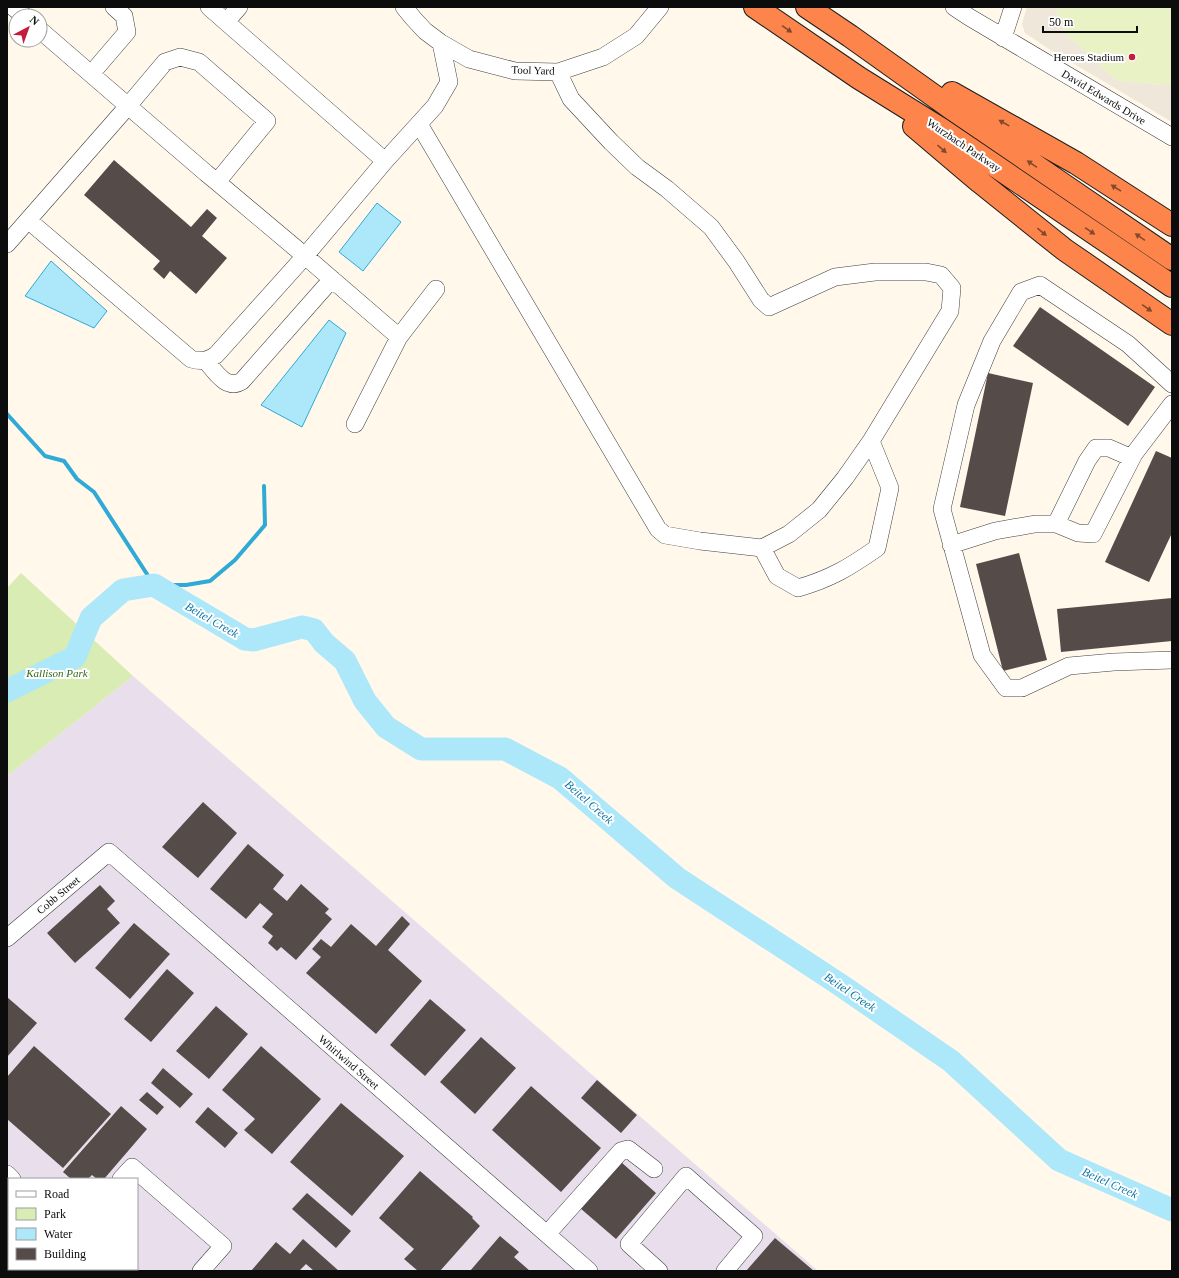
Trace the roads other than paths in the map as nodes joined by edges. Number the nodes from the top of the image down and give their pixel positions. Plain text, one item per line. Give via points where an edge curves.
1 (114, 7) edge
2 (209, 7) edge
3 (239, 7) edge
4 (404, 7) edge
5 (660, 7) edge
6 (755, 7) edge
7 (807, 7) edge
8 (1013, 7) edge
9 (957, 8) edge
10 (226, 22) junction
11 (850, 36) junction
12 (48, 37) edge
13 (1003, 38) junction
14 (441, 43) junction
15 (558, 72) junction
16 (91, 74) junction
17 (859, 78) junction
18 (128, 106) junction
19 (419, 124) junction
20 (1172, 137) edge
21 (385, 161) junction
22 (217, 182) junction
23 (28, 220) junction
24 (1172, 225) edge
25 (7, 244) edge
26 (305, 256) junction
27 (1172, 259) edge
28 (332, 279) junction
29 (1172, 286) edge
30 (436, 289) dead end
31 (1172, 324) edge
32 (399, 337) junction
33 (205, 360) junction
34 (1172, 384) edge
35 (1172, 404) edge
36 (355, 424) dead end
37 (871, 441) junction
38 (1132, 458) junction
39 (1056, 524) junction
40 (952, 545) junction
41 (762, 548) junction
42 (1172, 660) edge
43 (109, 852) joint
44 (7, 938) edge
45 (654, 1169) dead end
46 (122, 1178) edge
47 (547, 1234) junction
48 (649, 1268) edge
49 (201, 1271) edge
50 (589, 1271) edge
51 (725, 1271) edge

1 - 16 street via 124,16 127,32
2 - 10 street
3 - 10 street
4 - 14 street, Tool Yard via 425,31
5 - 15 street, Tool Yard via 636,36 603,57
6 -> 17 highway, Wurzbach Parkway
7 - 11 highway, Wurzbach Parkway
8 - 13 street
9 - 13 street, David Edwards Drive
10 - 21 street
24 -> 11 highway via 1076,163
27 -> 11 highway, Wurzbach Parkway
12 - 16 street
13 - 20 street, David Edwards Drive
14 - 15 street, Tool Yard via 469,59 515,71
14 - 19 street via 449,82 435,106
15 - 37 street via 571,99 611,142 637,167 711,227 761,300 769,307 835,277 875,272 926,272 941,275 952,288 950,311
16 - 18 street
17 -> 29 highway, Wurzbach Parkway via 941,129
17 -> 31 highway via 1059,246
18 - 22 street
18 - 22 street via 165,62 180,57 199,62 267,121
18 - 23 street
19 - 21 street
19 - 41 street via 658,529 665,535
21 - 26 street
22 - 26 street
23 - 25 street
23 - 33 street via 191,359
26 - 28 street
26 - 33 street via 216,355
28 - 32 street
28 - 33 street via 242,381 237,384 225,382
30 - 32 street
32 - 36 street
34 - 40 street via 1128,344 1040,285 1021,292 992,341 966,405 942,509
35 - 38 street
37 - 41 street via 819,510 789,534
37 - 41 street via 890,488 877,548 846,569 798,588 777,576
38 - 39 street via 1109,448 1096,448
38 - 39 street via 1093,534 1078,533
39 - 40 street via 1035,524 995,531
40 - 42 street via 982,655 1006,688 1022,688 1069,666
43 - 44 street, Cobb Street
43 - 47 street, Whirlwind Street
45 - 47 street via 628,1149 621,1151
46 - 49 street via 132,1167 223,1246
47 - 50 street, Whirlwind Street
48 - 51 street via 629,1244 686,1176 754,1236

